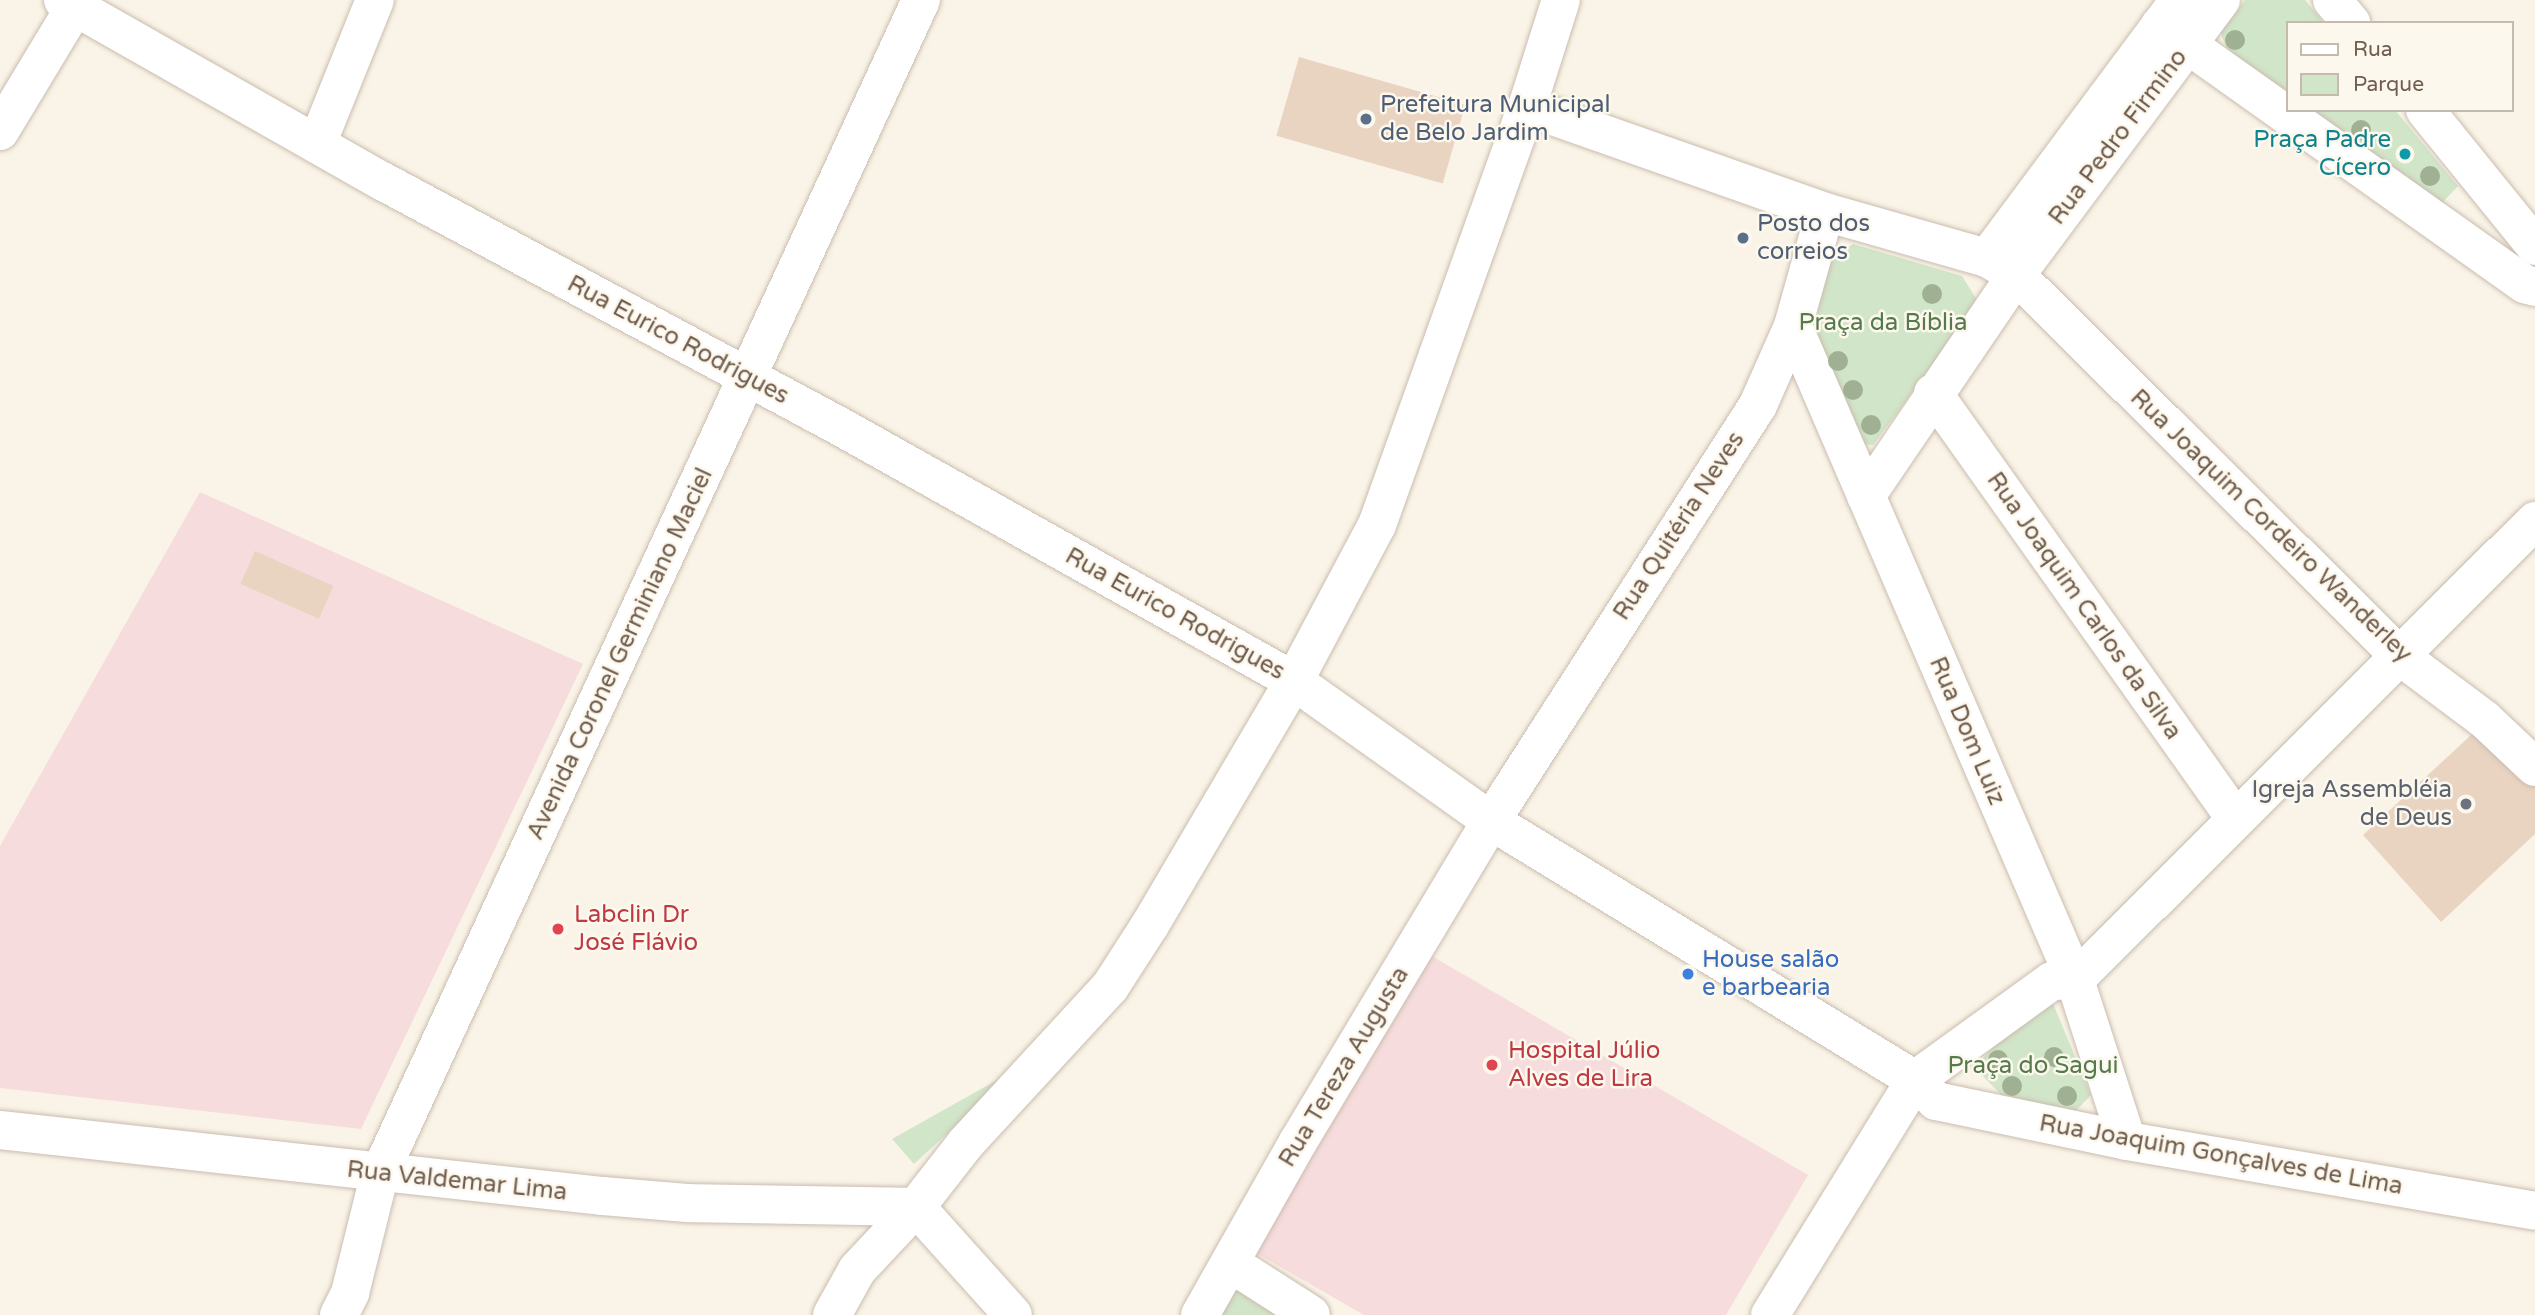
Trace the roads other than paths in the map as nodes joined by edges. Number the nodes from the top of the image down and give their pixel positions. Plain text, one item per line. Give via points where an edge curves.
1 (375, 0) edge
2 (921, 0) edge
3 (1561, 0) edge
4 (2221, 0) edge
5 (2332, 0) edge
6 (72, 2) edge
7 (2349, 21) edge
8 (2175, 23) edge
9 (2286, 104) edge
10 (1527, 107) junction
11 (2298, 112) edge
12 (2427, 112) edge
13 (0, 131) edge
14 (317, 144) junction
15 (1825, 212) junction
16 (2535, 246) edge
17 (2001, 267) junction
18 (2532, 282) edge
19 (1793, 326) junction
20 (748, 378) junction
21 (1933, 393) junction
22 (1866, 496) junction
23 (2535, 521) edge
24 (2401, 657) junction
25 (1294, 681) junction
26 (2535, 767) edge
27 (2235, 818) junction
28 (1491, 821) junction
29 (2075, 980) junction
30 (1915, 1080) junction
31 (0, 1130) edge
32 (2127, 1141) junction
33 (380, 1173) junction
34 (916, 1207) junction
35 (2535, 1211) edge
36 (1230, 1264) junction
37 (1777, 1313) edge
38 (339, 1315) edge
39 (832, 1315) edge
40 (1013, 1315) edge
41 (1200, 1315) edge
42 (1311, 1315) edge

1 - 14 street
2 - 20 street, Avenida Coronel Germiniano Maciel
3 - 10 street
4 - 8 street, Rua Pedro Firmino
5 - 7 street
6 - 13 street
6 - 14 street, Rua Eurico Rodrigues
8 - 9 street
8 - 17 street, Rua Pedro Firmino
10 - 15 street
10 - 25 street via 1377,525
11 - 18 street
12 - 16 street
14 - 20 street, Rua Eurico Rodrigues
15 - 17 street
15 - 19 street, Rua Quitéria Neves
17 - 21 street, Rua Pedro Firmino
17 - 24 street, Rua Joaquim Cordeiro Wanderley
19 - 22 street, Rua Dom Luiz
19 - 28 street, Rua Quitéria Neves via 1758,405
20 - 25 street, Rua Eurico Rodrigues
20 - 33 street, Avenida Coronel Germiniano Maciel
21 - 22 street, Rua Pedro Firmino
21 - 27 street, Rua Joaquim Carlos da Silva
22 - 29 street, Rua Dom Luiz
23 - 24 street
24 - 26 street, Rua Joaquim Cordeiro Wanderley via 2484,719
24 - 27 street
25 - 28 street, Rua Eurico Rodrigues
25 - 34 street via 1110,987 966,1143
27 - 29 street
28 - 30 street, Rua Joaquim Gonçalves de Lima
28 - 36 street, Rua Tereza Augusta
29 - 30 street via 2052,981
29 - 32 street, Rua Dom Luiz
30 - 32 street, Rua Joaquim Gonçalves de Lima via 1936,1101
30 - 37 street
31 - 33 street, Rua Valdemar Lima
32 - 35 street, Rua Joaquim Gonçalves de Lima
33 - 34 street, Rua Valdemar Lima via 687,1203
33 - 38 street, Avenida Coronel Germiniano Maciel via 350,1293
34 - 39 street via 857,1270
34 - 40 street
36 - 41 street, Rua Tereza Augusta
36 - 42 street

